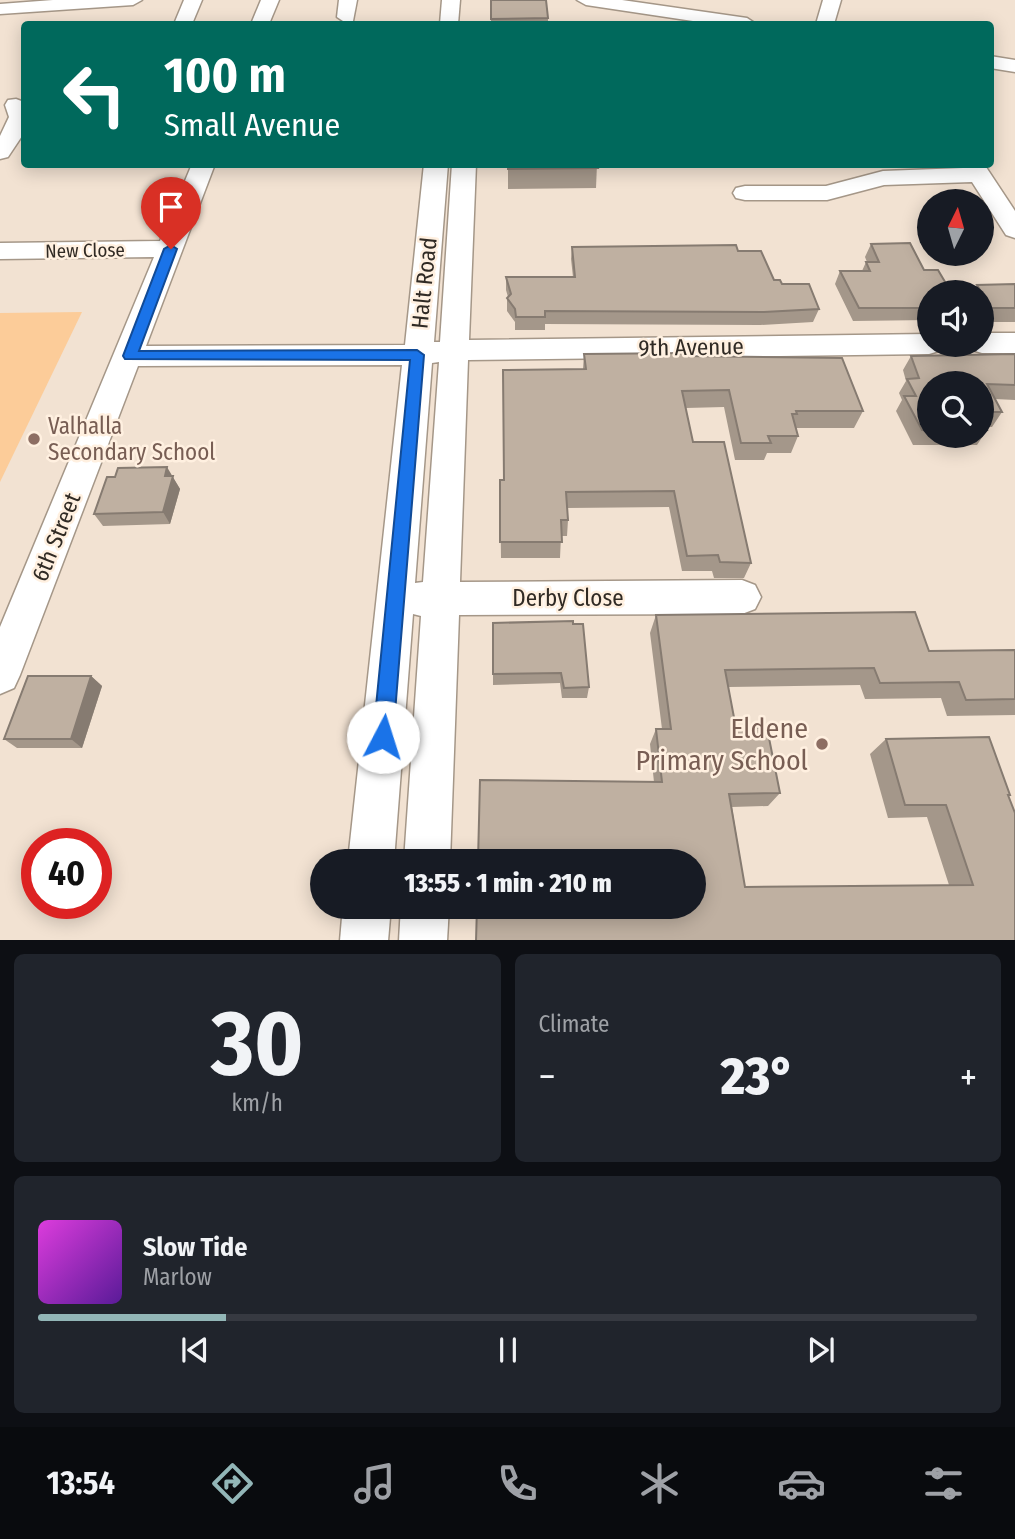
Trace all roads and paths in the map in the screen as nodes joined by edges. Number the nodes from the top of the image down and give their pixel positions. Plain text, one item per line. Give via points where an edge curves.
1 (133, 0) edge
2 (193, 0) edge
3 (270, 0) edge
4 (451, 0) edge
5 (586, 0) edge
6 (832, 0) edge
7 (636, 4) edge
8 (0, 9) edge
9 (184, 21) edge
10 (261, 21) edge
11 (449, 21) edge
12 (730, 21) edge
13 (826, 21) edge
14 (994, 63) edge
15 (1015, 66) edge
16 (16, 105) dead end
17 (0, 152) edge
18 (202, 168) edge
19 (436, 168) edge
20 (464, 168) edge
21 (978, 174) edge
22 (1015, 184) edge
23 (745, 193) dead end
24 (1015, 230) edge
25 (171, 249) junction
26 (0, 251) edge
27 (994, 343) edge
28 (1015, 343) edge
29 (917, 344) edge
30 (454, 350) junction
31 (417, 355) junction
32 (130, 356) junction
33 (742, 597) dead end
34 (395, 599) junction
35 (440, 599) junction
36 (0, 675) edge
37 (372, 849) edge
38 (428, 849) edge
39 (366, 919) edge
40 (424, 919) edge
41 (364, 940) edge
42 (423, 940) edge

1 - 8 street
2 - 9 street
3 - 10 street
4 - 11 street
5 - 7 street
6 - 13 street
7 - 12 street
14 - 15 street
16 - 17 street via 20,119
18 - 25 street, 6th Street
19 - 31 street, Halt Road
20 - 30 street, Halt Road
21 - 22 street
21 - 23 street via 883,178 827,193
21 - 24 street
25 - 26 street, New Close
25 - 32 street, 6th Street
27 - 28 street
29 - 30 street, 9th Avenue
30 - 31 street, 9th Avenue
30 - 35 street, Halt Road
31 - 32 street, 9th Avenue
31 - 34 street, Halt Road
32 - 36 street, 6th Street
33 - 35 street, Derby Close
34 - 35 street, Derby Close
34 - 37 street, Halt Road
35 - 38 street, Halt Road
39 - 41 street
40 - 42 street

